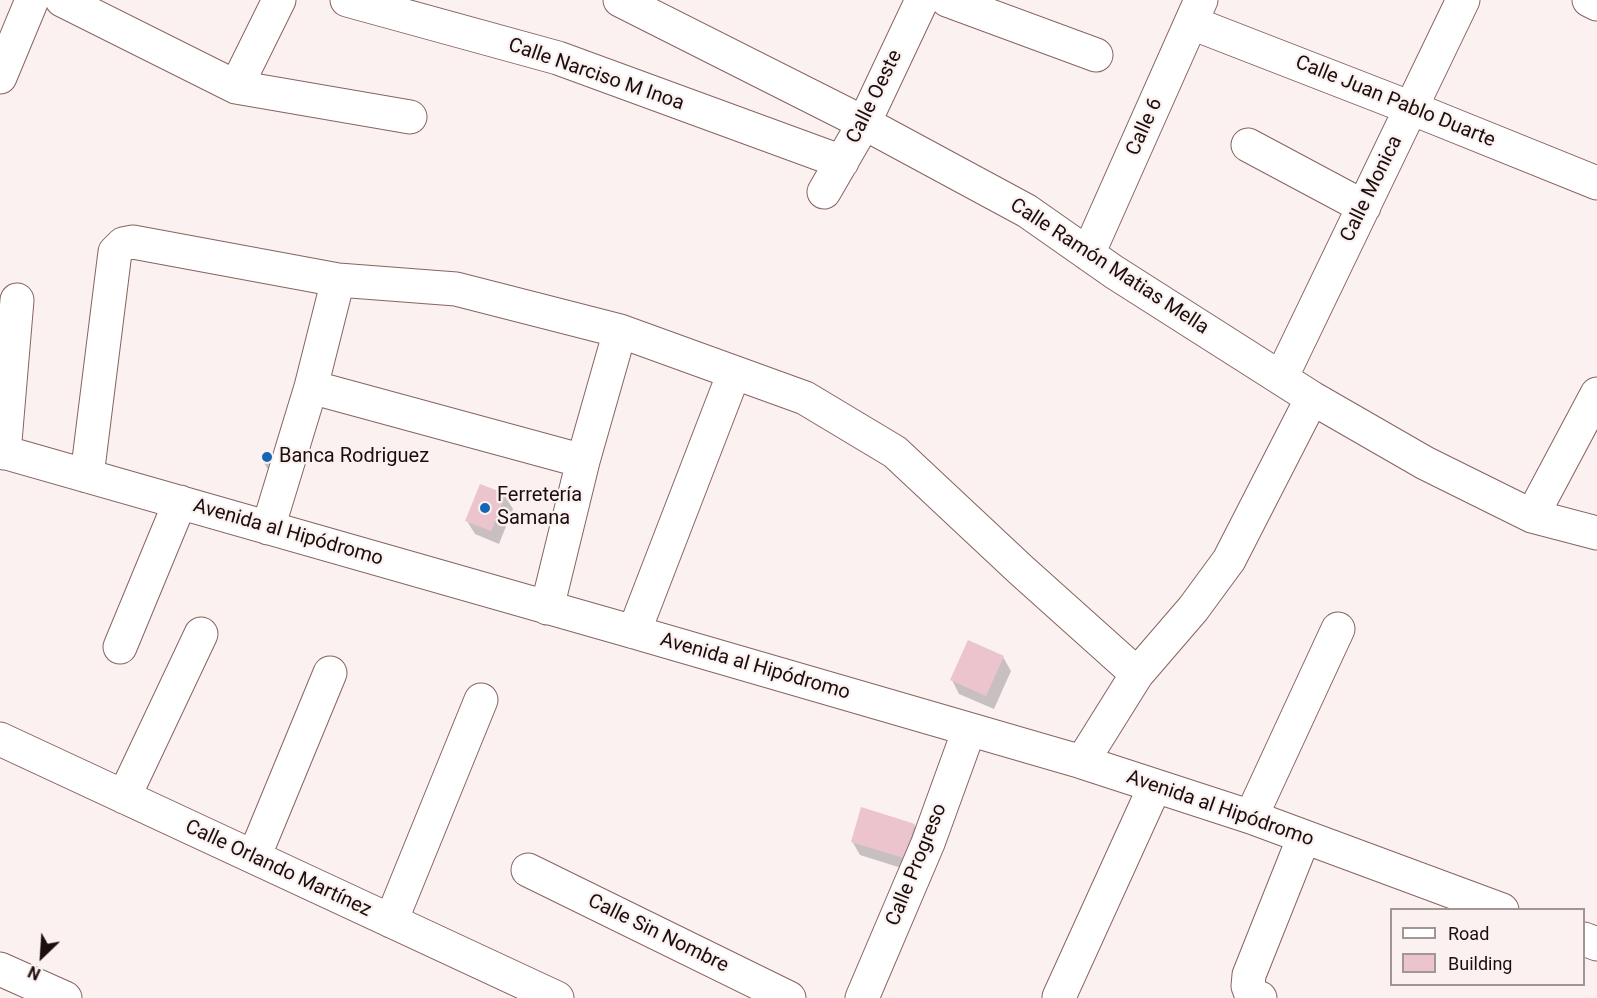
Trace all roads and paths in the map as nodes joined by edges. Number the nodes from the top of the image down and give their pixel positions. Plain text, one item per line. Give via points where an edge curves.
1 (32, 0) edge
2 (62, 0) edge
3 (279, 0) edge
4 (347, 0) edge
5 (620, 0) edge
6 (922, 0) edge
7 (946, 0) edge
8 (1462, 0) edge
9 (1589, 0) edge
10 (1597, 4) edge
11 (1197, 11) edge
12 (1096, 55) dead end
13 (0, 77) edge
14 (236, 87) junction
15 (1411, 108) junction
16 (410, 117) dead end
17 (864, 123) junction
18 (1248, 145) dead end
19 (842, 162) junction
20 (1597, 183) edge
21 (824, 192) dead end
22 (1364, 207) junction
23 (1088, 254) junction
24 (338, 280) junction
25 (17, 300) dead end
26 (620, 331) junction
27 (734, 373) junction
28 (1281, 378) junction
29 (311, 387) junction
30 (1597, 394) edge
31 (1312, 398) junction
32 (2, 452) edge
33 (583, 461) junction
34 (87, 476) junction
35 (180, 502) junction
36 (1532, 516) junction
37 (268, 528) junction
38 (1597, 533) edge
39 (547, 608) junction
40 (1338, 629) dead end
41 (634, 632) junction
42 (201, 634) dead end
43 (120, 647) dead end
44 (330, 673) dead end
45 (1137, 674) junction
46 (481, 700) dead end
47 (969, 730) junction
48 (0, 740) edge
49 (1082, 762) junction
50 (1155, 786) junction
51 (124, 797) junction
52 (1251, 817) junction
53 (1304, 837) junction
54 (254, 857) junction
55 (528, 870) dead end
56 (1499, 908) edge
57 (391, 921) junction
58 (0, 969) edge
59 (1059, 997) edge
60 (65, 998) edge
61 (557, 998) edge
62 (789, 998) edge
63 (862, 998) edge
64 (1260, 998) edge

1 - 13 street
2 - 14 street
3 - 14 street
4 - 19 street, Calle Narciso M Inoa via 558,58
5 - 17 street, Calle Ramón Matias Mella
6 - 17 street, Calle Oeste
7 - 12 street
8 - 15 street, Calle Monica
9 - 10 street
11 - 15 street, Calle Juan Pablo Duarte
11 - 23 street, Calle 6
14 - 16 street
15 - 20 street, Calle Juan Pablo Duarte
15 - 22 street, Calle Monica
17 - 19 street, Calle Oeste
17 - 23 street, Calle Ramón Matias Mella via 1027,211
18 - 22 street
19 - 21 street, Calle Oeste
22 - 28 street, Calle Monica
23 - 28 street, Calle Ramón Matias Mella
24 - 26 street via 456,289
24 - 29 street
24 - 34 street via 133,242 123,244 116,252
25 - 32 street
26 - 27 street
26 - 33 street
27 - 41 street
27 - 45 street via 805,398 895,452
28 - 31 street, Calle Ramón Matias Mella
29 - 33 street
29 - 37 street
30 - 36 street
31 - 36 street, Calle Ramón Matias Mella via 1425,463
31 - 45 street via 1229,560
32 - 34 street, Avenida al Hipódromo
33 - 39 street
34 - 35 street, Avenida al Hipódromo
35 - 37 street, Avenida al Hipódromo
35 - 43 street
36 - 38 street, Calle Ramón Matias Mella
37 - 39 street, Avenida al Hipódromo
39 - 41 street, Avenida al Hipódromo
40 - 52 street
41 - 47 street, Avenida al Hipódromo
42 - 51 street
44 - 54 street
45 - 49 street
46 - 57 street
47 - 49 street, Avenida al Hipódromo
47 - 63 street, Calle Progreso via 928,843
48 - 51 street, Calle Orlando Martínez
49 - 50 street, Avenida al Hipódromo
50 - 52 street, Avenida al Hipódromo
50 - 59 street
51 - 54 street, Calle Orlando Martínez
52 - 53 street, Avenida al Hipódromo
53 - 56 street, Avenida al Hipódromo
53 - 64 street via 1249,975 1251,994
54 - 57 street, Calle Orlando Martínez
55 - 62 street, Calle Sin Nombre
57 - 61 street, Calle Orlando Martínez
58 - 60 street

